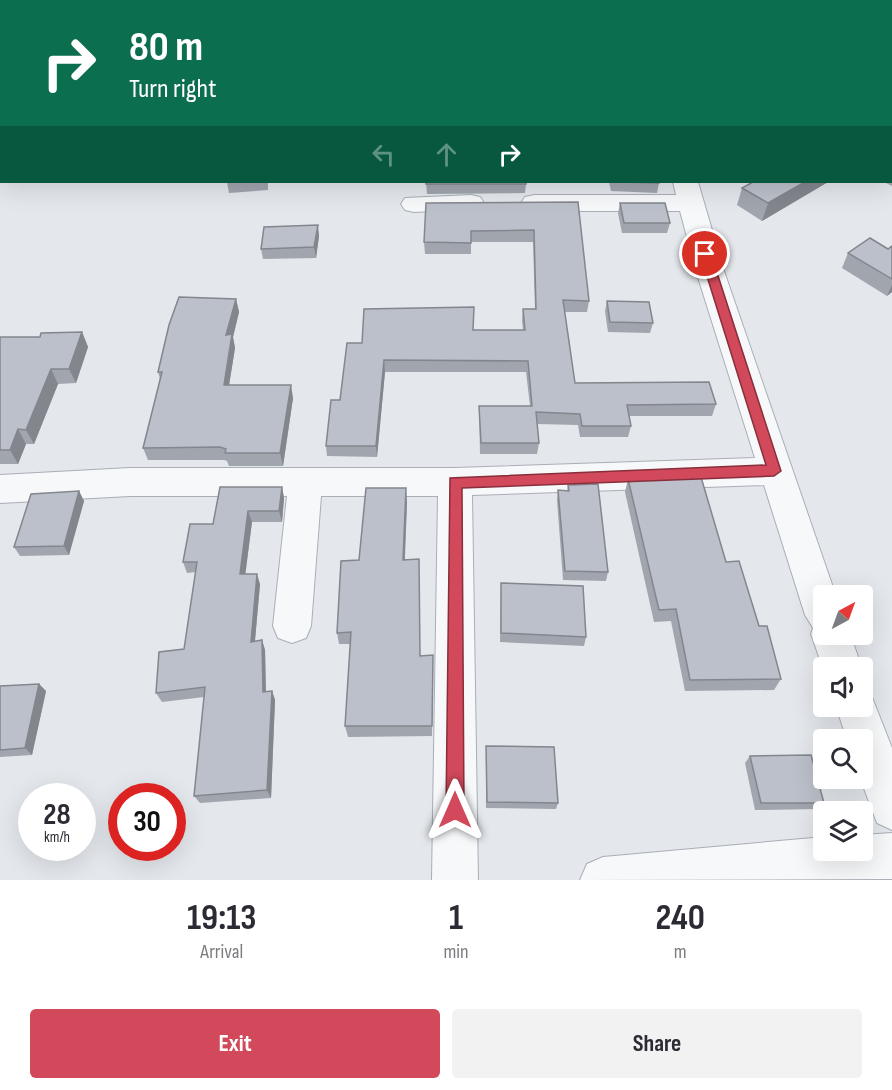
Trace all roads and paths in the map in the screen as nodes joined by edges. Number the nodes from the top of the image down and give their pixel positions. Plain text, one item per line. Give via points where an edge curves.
1 (688, 192) edge
2 (414, 204) dead end
3 (774, 471) junction
4 (455, 482) junction
5 (305, 484) junction
6 (0, 489) edge
7 (814, 585) edge
8 (292, 626) dead end
9 (860, 717) edge
10 (892, 808) edge
11 (892, 856) edge
12 (845, 869) edge
13 (455, 880) edge
14 (603, 880) edge

1 - 2 street
1 - 3 street
3 - 4 street
3 - 7 street
4 - 5 street
4 - 13 street
5 - 6 street via 130,482
5 - 8 street
9 - 10 street
11 - 12 street
12 - 14 street

